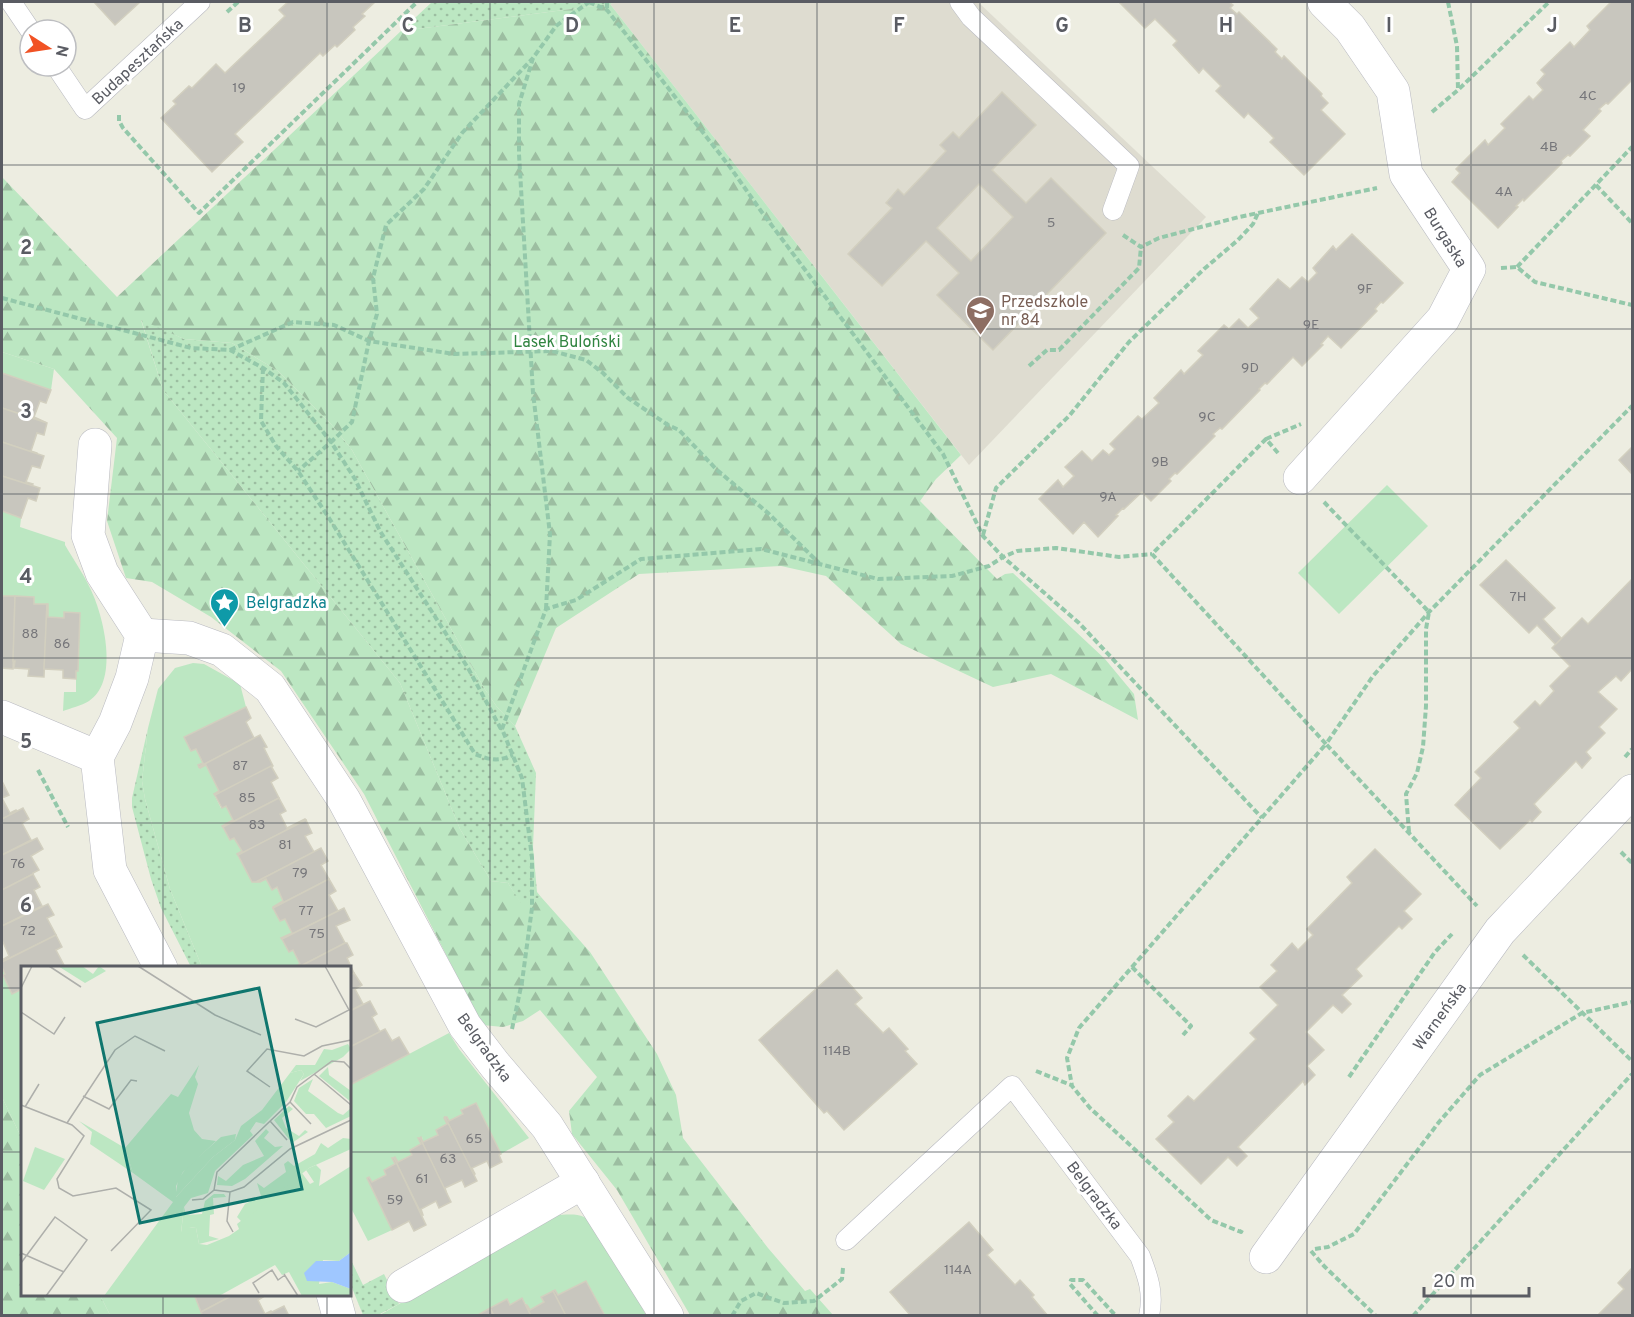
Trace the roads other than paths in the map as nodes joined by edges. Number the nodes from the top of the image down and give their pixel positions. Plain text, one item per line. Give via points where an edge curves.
1 (11, 2) edge
2 (201, 2) edge
3 (960, 2) edge
4 (1324, 2) edge
5 (22, 18) edge
6 (64, 78) edge
7 (1113, 210) dead end
8 (95, 445) dead end
9 (1300, 478) road end
10 (142, 635) junction
11 (2, 717) edge
12 (97, 757) junction
13 (1632, 791) edge
14 (160, 966) edge
15 (583, 1182) junction
16 (846, 1240) road end
17 (1266, 1257) dead end
18 (403, 1286) dead end
19 (334, 1296) edge
20 (339, 1316) edge
21 (667, 1316) edge
22 (1149, 1316) edge

1 - 5 lane
2 - 6 lane, Budapesztańska via 86,109
3 - 7 lane via 971,17 1129,166
4 - 9 street, Burgaska via 1350,28 1393,92 1406,174 1468,269 1443,319
8 - 10 street via 88,535 102,573
10 - 12 street via 132,678
10 - 15 street, Belgradzka via 189,638 222,650 270,688 344,800 465,1026 546,1126
11 - 12 street
12 - 14 street via 110,870
13 - 17 street, Warneńska via 1500,930
15 - 18 street
15 - 21 street, Belgradzka
16 - 22 lane, Belgradzka via 1012,1086 1140,1256 1150,1281
19 - 20 street

